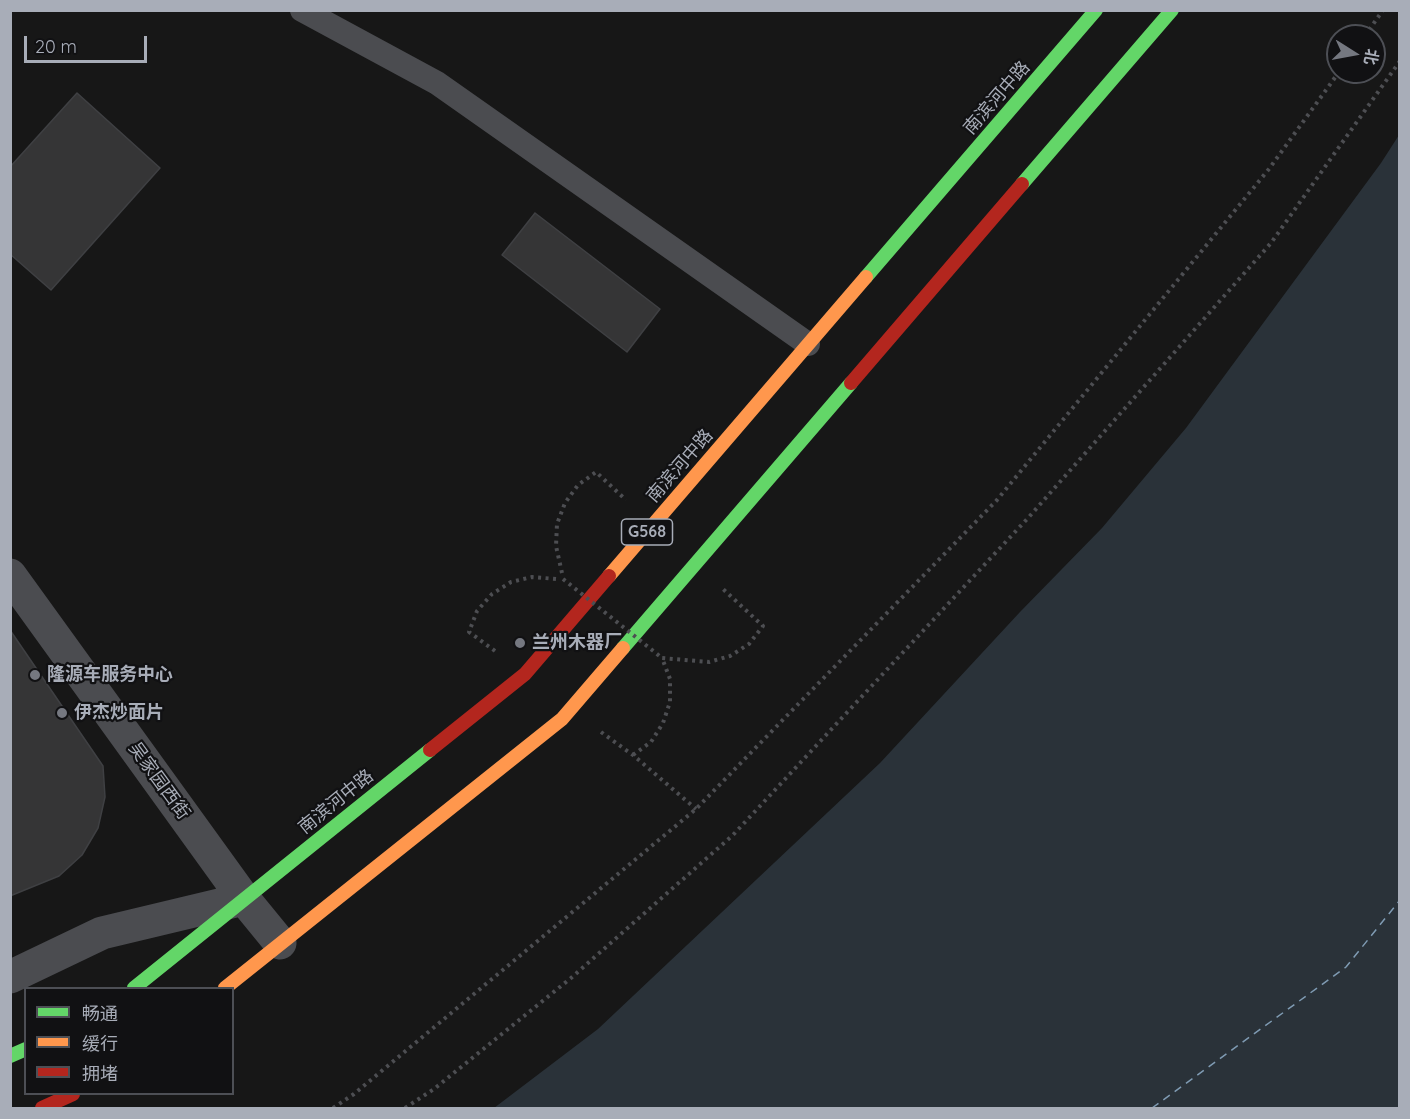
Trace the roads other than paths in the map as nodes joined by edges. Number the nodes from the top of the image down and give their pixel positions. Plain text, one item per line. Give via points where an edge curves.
1 (302, 10) edge
2 (1096, 10) edge
3 (1172, 10) edge
4 (808, 344) junction
5 (10, 575) edge
6 (244, 899) junction
7 (280, 943) junction
8 (10, 977) edge
9 (135, 987) edge
10 (226, 987) edge
11 (24, 1050) edge
12 (10, 1056) edge
13 (71, 1095) edge
14 (42, 1108) edge

1 - 4 lane via 437,83
2 - 4 highway, 南滨河中路 / G568
3 - 7 highway via 562,719
4 - 6 highway, 南滨河中路 / G568 via 525,674
5 - 6 street, 吴家园西街
6 - 7 street, 吴家园西街
6 - 8 street via 102,933
6 - 9 highway, 南滨河中路 / G568
7 - 10 highway
11 - 12 highway
13 - 14 highway

